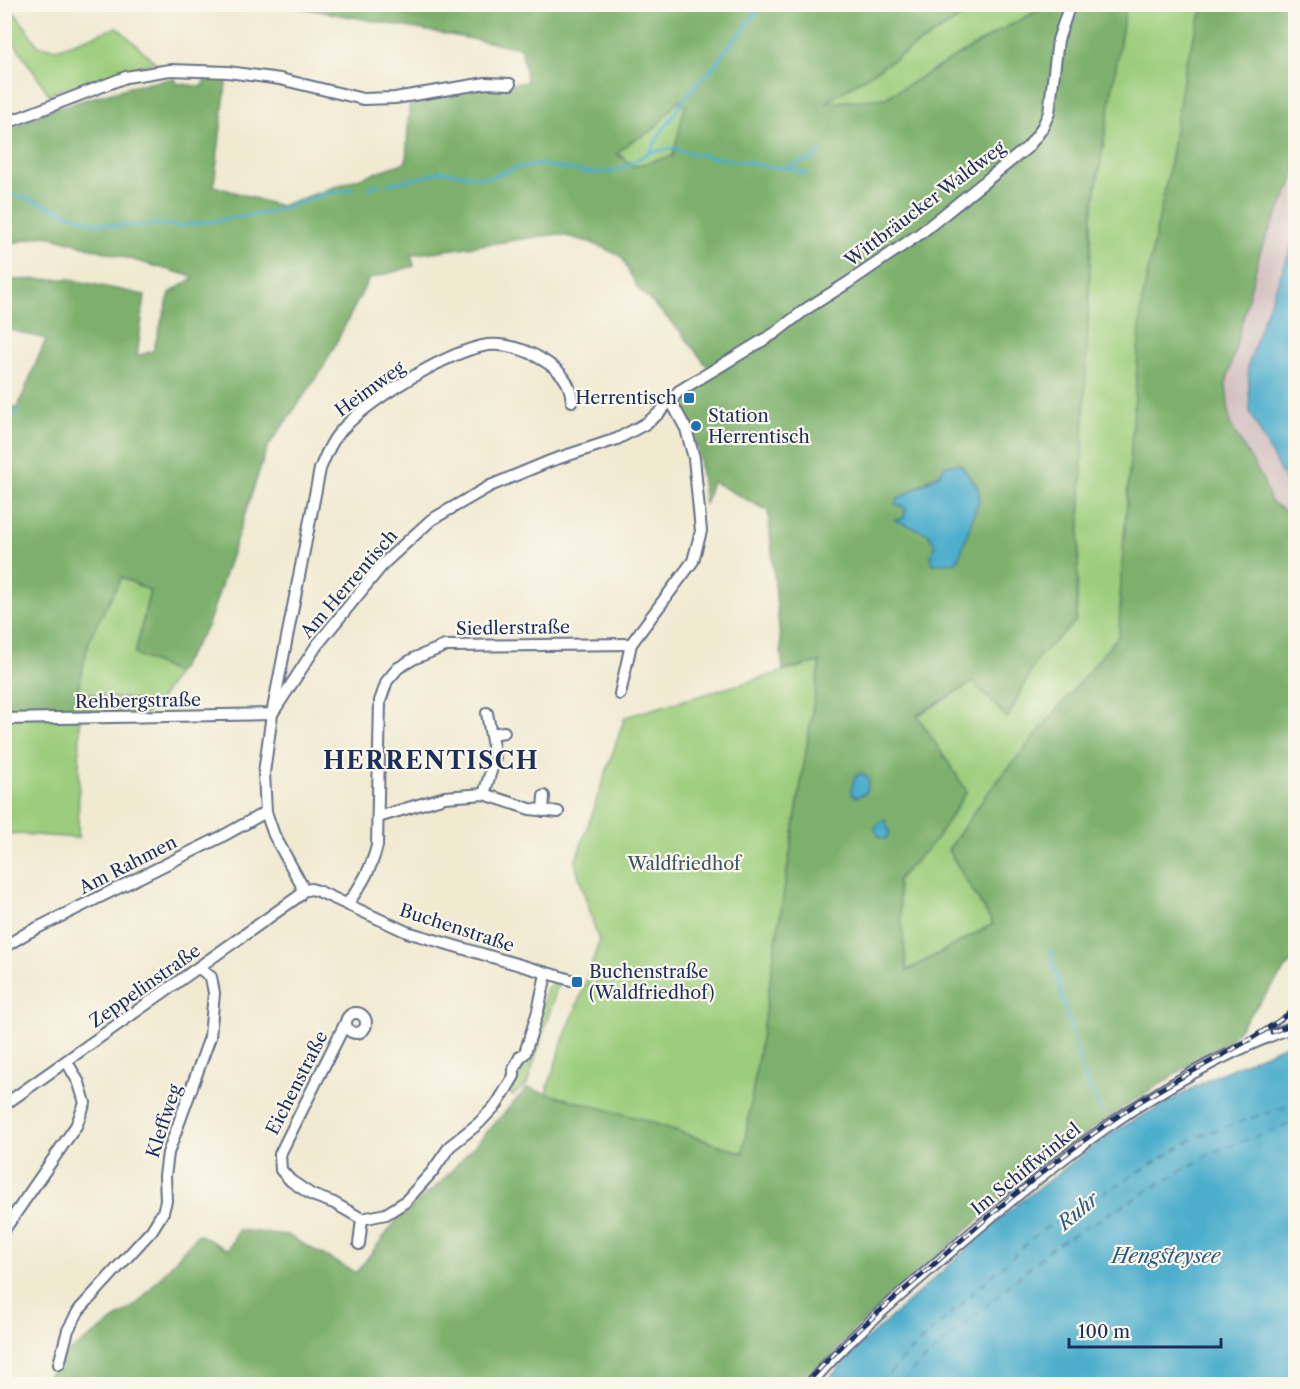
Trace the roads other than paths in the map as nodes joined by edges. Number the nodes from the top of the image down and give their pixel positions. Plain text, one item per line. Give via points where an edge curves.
1 (1070, 4) edge
2 (510, 84) dead end
3 (4, 124) edge
4 (572, 401) dead end
5 (671, 401) junction
6 (631, 644) junction
7 (620, 693) dead end
8 (487, 713) dead end
9 (272, 714) junction
10 (4, 719) edge
11 (504, 732) dead end
12 (491, 734) junction
13 (484, 794) junction
14 (544, 796) dead end
15 (543, 811) junction
16 (266, 812) junction
17 (558, 812) dead end
18 (378, 817) junction
19 (302, 891) junction
20 (347, 904) junction
21 (4, 947) edge
22 (199, 968) junction
23 (546, 974) junction
24 (571, 980) dead end
25 (346, 1022) dead end
26 (1296, 1026) edge
27 (67, 1062) junction
28 (4, 1105) edge
29 (362, 1219) junction
30 (4, 1230) edge
31 (359, 1244) dead end
32 (59, 1364) dead end
33 (810, 1384) edge

1 - 5 street, Wittbräucker Waldweg via 1058,40 1049,113 1028,147 921,233 775,333 684,388
2 - 3 street via 486,83 395,98 363,99 280,79 170,70 126,77
4 - 9 street, Heimweg via 570,387 548,362 520,350 491,345 458,356 401,385 340,432 320,469
5 - 6 street via 686,429 694,458 701,531 693,561
5 - 9 street, Am Herrentisch via 645,424 617,439 490,486 431,520 384,563 337,618
6 - 7 street
6 - 18 street, Siedlerstraße via 445,645 398,668 387,681 380,701
8 - 12 street
9 - 10 street, Rehbergstraße
9 - 16 street, Am Herrentisch via 264,773
11 - 12 street
12 - 13 street via 495,758
13 - 15 street
13 - 18 street via 445,797
14 - 15 street
15 - 17 street
16 - 19 street, Am Herrentisch
16 - 21 street, Am Rahmen
18 - 20 street, Siedlerstraße via 373,864
19 - 20 street, Buchenstraße via 311,889
19 - 22 street, Zeppelinstraße
20 - 23 street, Buchenstraße via 407,932
22 - 27 street, Zeppelinstraße
22 - 32 street, Kleffweg via 211,977 214,993 210,1037 172,1139 163,1212 152,1230 79,1310 68,1330
23 - 24 street, Buchenstraße
23 - 29 street via 525,1053 496,1104 450,1146 405,1202 386,1214
25 - 29 street, Eichenstraße via 280,1154 281,1170 312,1195
26 - 33 street, Im Schiffwinkel via 1256,1040 1193,1072 1098,1132 980,1225 855,1336
27 - 28 street, Zeppelinstraße
27 - 30 street via 85,1103 76,1126
29 - 31 street

